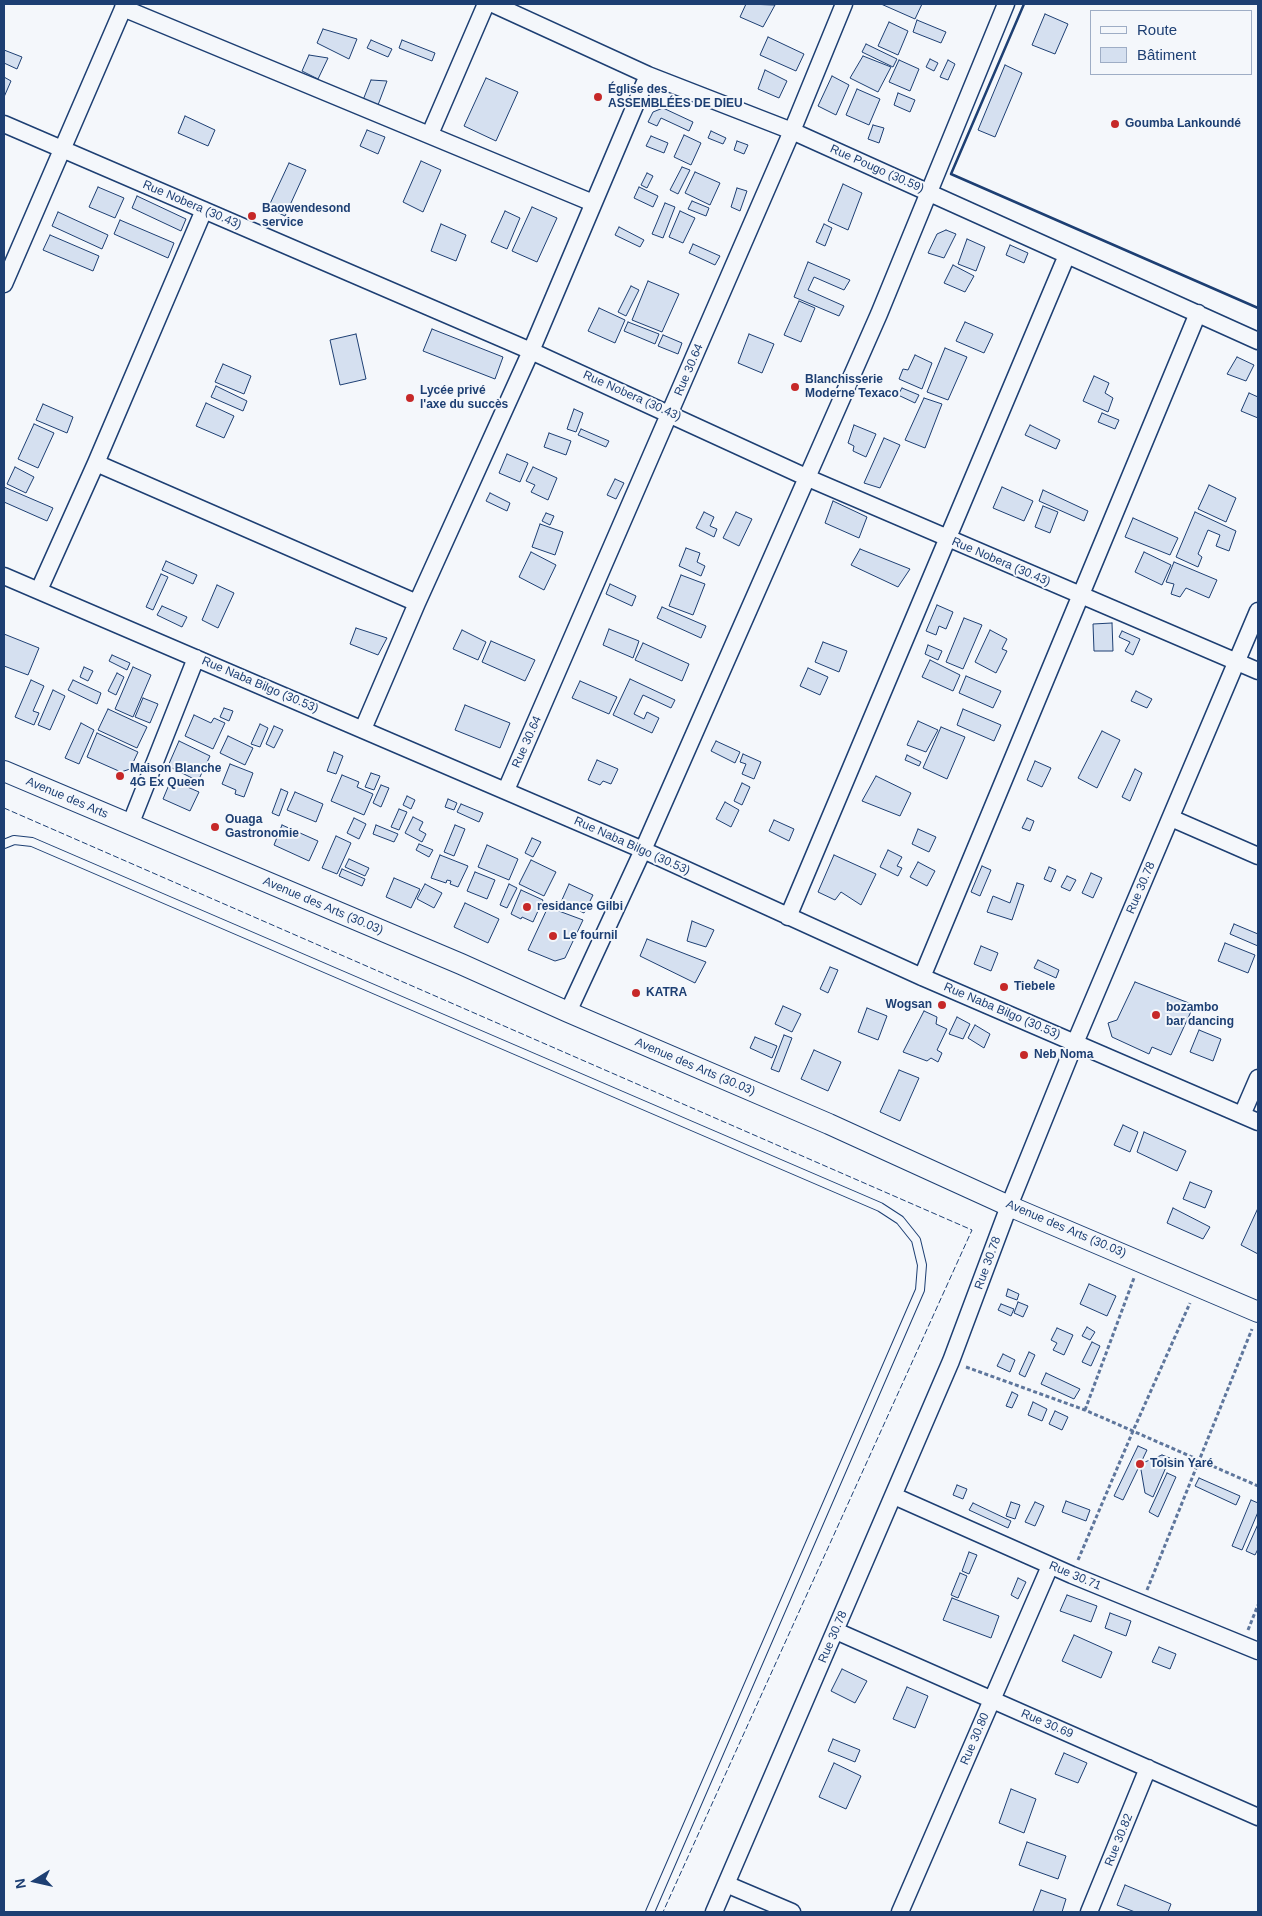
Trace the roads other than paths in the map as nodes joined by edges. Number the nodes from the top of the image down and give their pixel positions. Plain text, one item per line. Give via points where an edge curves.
1 (486, 4) edge
2 (493, 4) edge
3 (844, 4) edge
4 (1006, 4) edge
5 (124, 6) edge
6 (648, 75) junction
7 (4, 124) edge
8 (792, 131) junction
9 (430, 134) junction
10 (63, 150) junction
11 (929, 193) junction
12 (593, 203) junction
13 (204, 210) junction
14 (1067, 255) junction
15 (4, 284) edge
16 (1198, 313) junction
17 (1258, 341) edge
18 (531, 351) junction
19 (670, 413) junction
20 (96, 463) junction
21 (808, 478) junction
22 (948, 539) junction
23 (4, 576) edge
24 (40, 590) junction
25 (1080, 595) junction
26 (417, 602) junction
27 (1258, 611) edge
28 (196, 658) junction
29 (1236, 661) junction
30 (1258, 671) edge
31 (363, 729) junction
32 (4, 771) edge
33 (506, 790) junction
34 (1171, 818) junction
35 (130, 825) junction
36 (4, 844) edge
37 (643, 850) junction
38 (1258, 856) edge
39 (788, 917) junction
40 (922, 977) junction
41 (568, 1012) junction
42 (1075, 1043) junction
43 (1258, 1078) edge
44 (1242, 1115) junction
45 (1258, 1122) edge
46 (1009, 1206) junction
47 (1256, 1317) edge
48 (894, 1496) junction
49 (1050, 1566) junction
50 (836, 1631) junction
51 (1258, 1651) edge
52 (992, 1700) junction
53 (1148, 1768) junction
54 (1258, 1817) edge
55 (726, 1884) junction
56 (650, 1912) edge
57 (714, 1912) edge
58 (792, 1912) edge
59 (900, 1912) edge
60 (1089, 1912) edge

1 - 9 street
2 - 6 street, Rue Pougo (30.59)
3 - 8 street, Rue 30.64
4 - 11 street
5 - 9 street
5 - 10 street
6 - 8 street, Rue Pougo (30.59)
6 - 12 street
7 - 10 street, Rue Nobera (30.43)
8 - 11 street, Rue Pougo (30.59)
8 - 19 street, Rue 30.64
9 - 12 street
10 - 13 street, Rue Nobera (30.43)
10 - 15 street
11 - 14 street, Rue Pougo (30.59)
11 - 21 street
12 - 18 street
13 - 18 street, Rue Nobera (30.43)
13 - 20 street
14 - 16 street, Rue Pougo (30.59)
14 - 22 street
16 - 17 street, Rue Pougo (30.59)
16 - 25 street
18 - 19 street, Rue Nobera (30.43)
18 - 26 street
19 - 21 street, Rue Nobera (30.43)
19 - 33 street, Rue 30.64
20 - 24 street
20 - 26 street
21 - 22 street, Rue Nobera (30.43)
21 - 37 street
22 - 25 street, Rue Nobera (30.43)
22 - 39 street
23 - 24 street, Rue Naba Bilgo (30.53)
24 - 28 street, Rue Naba Bilgo (30.53)
25 - 29 street, Rue Nobera (30.43)
25 - 40 street
26 - 31 street
27 - 29 street, Rue 30.78
28 - 31 street, Rue Naba Bilgo (30.53)
28 - 35 street
29 - 30 street, Rue Nobera (30.43)
29 - 34 street, Rue 30.78
31 - 33 street, Rue Naba Bilgo (30.53)
32 - 35 street, Avenue des Arts
33 - 37 street, Rue Naba Bilgo (30.53)
34 - 38 street
34 - 42 street, Rue 30.78
35 - 41 street, Avenue des Arts (30.03)
36 - 56 lane via 14,840 32,842 880,1207 900,1220 916,1240 922,1265 920,1290
37 - 39 street, Rue Naba Bilgo (30.53)
37 - 41 street
39 - 40 street, Rue Naba Bilgo (30.53)
40 - 42 street, Rue Naba Bilgo (30.53)
41 - 46 street, Avenue des Arts (30.03) via 829,1124
42 - 44 street, Rue Naba Bilgo (30.53)
42 - 46 street, Rue 30.78
43 - 44 street
44 - 45 street, Rue Naba Bilgo (30.53)
46 - 47 street, Avenue des Arts (30.03) via 1198,1286
46 - 48 street, Rue 30.78 via 951,1362
48 - 49 street, Rue 30.71
48 - 50 street, Rue 30.78
49 - 51 street, Rue 30.71
49 - 52 street, Rue 30.80
50 - 52 street, Rue 30.69
50 - 55 street, Rue 30.78
52 - 53 street, Rue 30.69
52 - 59 street, Rue 30.80
53 - 54 street, Rue 30.69
53 - 60 street, Rue 30.82
55 - 57 street, Rue 30.78
55 - 58 street

